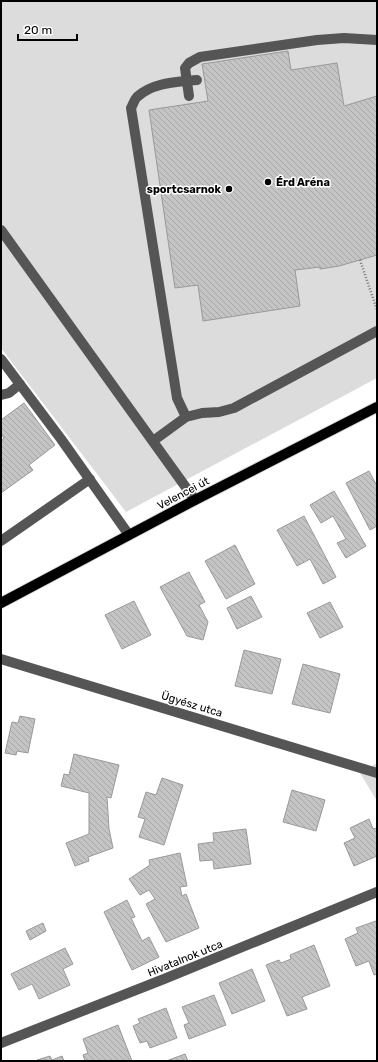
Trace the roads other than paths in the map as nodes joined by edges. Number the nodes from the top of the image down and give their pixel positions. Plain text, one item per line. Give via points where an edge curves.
1 (377, 40) edge
2 (197, 80) dead end
3 (187, 81) junction
4 (189, 96) dead end
5 (1, 230) edge
6 (377, 331) edge
7 (1, 360) edge
8 (20, 384) junction
9 (1, 395) edge
10 (377, 407) edge
11 (186, 418) junction
12 (153, 441) junction
13 (90, 479) junction
14 (195, 500) junction
15 (129, 535) junction
16 (1, 541) edge
17 (1, 602) edge
18 (1, 659) edge
19 (377, 773) edge
20 (377, 892) edge
21 (1, 1043) edge

1 - 3 street via 317,40 200,57 185,68
2 - 3 street
3 - 4 street
3 - 11 street via 162,84 146,90 136,98 131,108 177,398
5 - 12 street
6 - 11 street via 234,408
7 - 8 street
8 - 9 street via 9,393
8 - 13 street
10 - 14 main road, Velencei út
11 - 12 street
12 - 14 street
13 - 15 street
13 - 16 street
14 - 15 main road, Velencei út
15 - 17 main road, Velencei út
18 - 19 street, Ügyész utca
20 - 21 street, Hivatalnok utca

